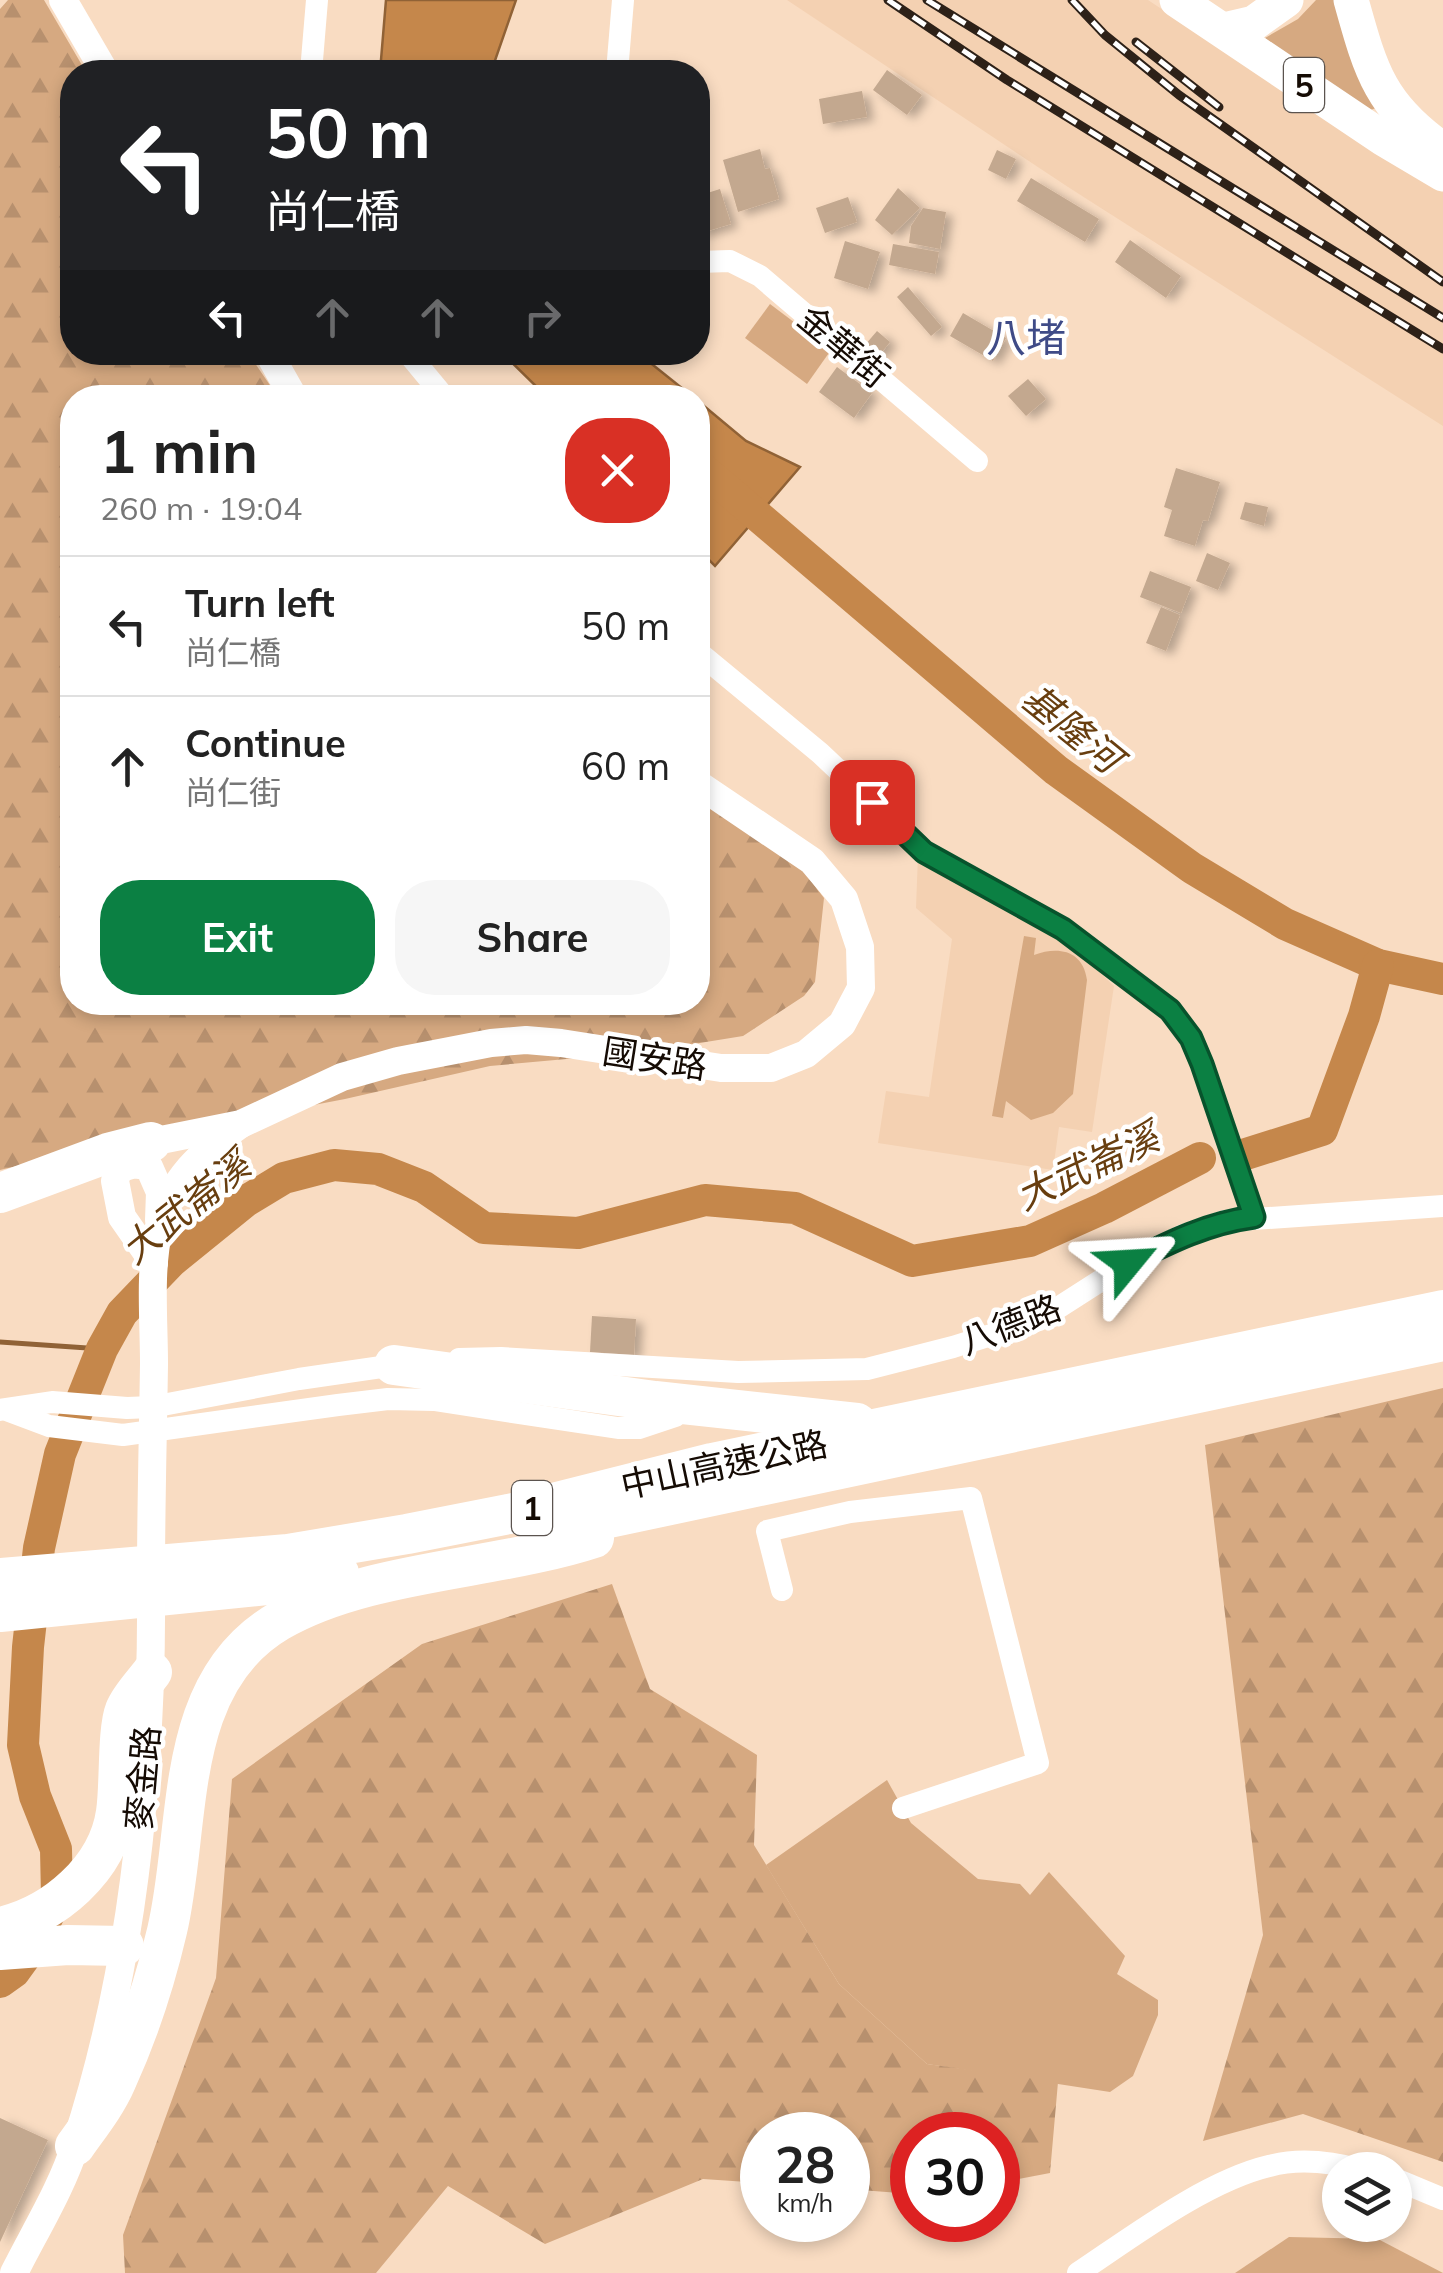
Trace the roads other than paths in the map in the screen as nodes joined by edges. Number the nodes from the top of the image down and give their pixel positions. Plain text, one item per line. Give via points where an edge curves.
1 (63, 0) edge
2 (317, 0) edge
3 (623, 0) edge
4 (1177, 0) edge
5 (1286, 0) edge
6 (1351, 0) edge
7 (1224, 30) junction
8 (98, 60) edge
9 (312, 60) edge
10 (617, 60) edge
11 (1443, 150) edge
12 (1443, 174) edge
13 (710, 262) edge
14 (417, 365) edge
15 (434, 385) edge
16 (977, 461) dead end
17 (710, 662) edge
18 (710, 792) edge
19 (241, 1124) junction
20 (131, 1158) junction
21 (0, 1193) edge
22 (1443, 1206) edge
23 (1254, 1217) junction
24 (159, 1226) junction
25 (154, 1263) junction
26 (1443, 1310) edge
27 (1443, 1341) edge
28 (394, 1365) junction
29 (738, 1372) junction
30 (714, 1388) dead end
31 (4, 1410) edge
32 (141, 1413) junction
33 (676, 1416) dead end
34 (896, 1427) junction
35 (719, 1494) junction
36 (0, 1578) edge
37 (782, 1590) dead end
38 (167, 1592) junction
39 (0, 1612) edge
40 (0, 1631) edge
41 (152, 1672) junction
42 (903, 1808) dead end
43 (0, 1926) edge
44 (124, 1946) junction
45 (0, 1950) edge
46 (76, 2146) junction
47 (1322, 2162) edge
48 (1412, 2186) edge
49 (1443, 2199) edge
50 (14, 2273) edge
51 (1078, 2273) edge

1 - 8 street
2 - 9 street
3 - 10 street
4 - 7 main road, 5
5 - 7 main road, 5 via 1254,23
6 - 11 main road, 5 via 1382,93
7 - 12 main road, 5
13 - 16 street, 金華街 via 730,262 760,276
14 - 15 street
17 - 23 street via 924,852 1063,929 1170,1010 1202,1064
18 - 19 street, 國安路 via 812,861 844,900 860,947 861,988 842,1024 806,1054 771,1068 721,1068 561,1043 491,1043 342,1077
19 - 20 street, 國安路
19 - 24 street, 麥金路 via 181,1176
20 - 21 highway
20 - 24 street via 160,1192
20 - 25 street via 115,1181 122,1217
22 - 23 street, 八德路
23 - 29 street, 八德路 via 1181,1236 1014,1329 835,1382
24 - 25 street, 麥金路
25 - 32 street, 麥金路
26 - 34 highway, 中山高速公路 / 1
27 - 35 highway, 中山高速公路 / 1
28 - 29 street, 八德路 via 501,1358
28 - 32 street, 八德路
28 - 34 highway
29 - 30 street
31 - 32 street via 52,1402
31 - 32 street via 48,1426
32 - 33 street via 388,1399 484,1406 618,1428
32 - 41 street, 麥金路
34 - 38 highway, 中山高速公路 / 1 via 509,1514 288,1554
35 - 38 highway, 中山高速公路 / 1 via 438,1556 277,1584
35 - 46 highway via 587,1540 339,1594 278,1622 237,1654 195,1735 180,1861 150,1994 115,2086
36 - 38 highway, 中山高速公路 / 1
37 - 42 street via 767,1531 850,1507 971,1498 1038,1763
38 - 39 highway, 中山高速公路 / 1
38 - 40 highway
41 - 43 highway via 124,1711 116,1816 108,1839 81,1882 42,1912
41 - 44 street, 麥金路
44 - 45 highway
44 - 46 street, 麥金路
46 - 50 street, 麥金路
47 - 51 street via 1269,2166 1198,2195
48 - 49 street

